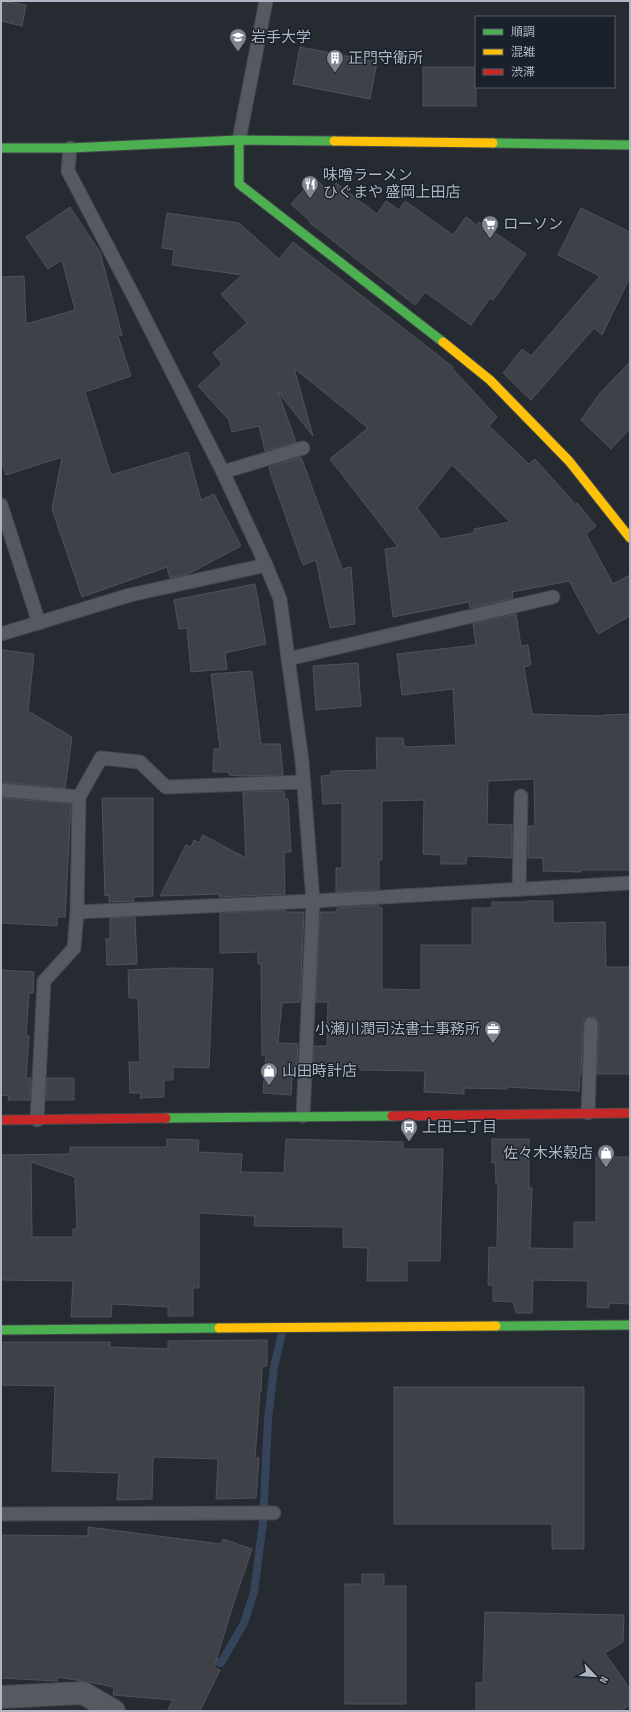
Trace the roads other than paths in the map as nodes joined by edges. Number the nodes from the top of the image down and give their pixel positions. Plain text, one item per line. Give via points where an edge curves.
1 (266, 1) edge
2 (239, 140) junction
3 (630, 144) edge
4 (1, 148) edge
5 (70, 148) junction
6 (303, 448) dead end
7 (223, 472) junction
8 (1, 505) edge
9 (630, 538) edge
10 (266, 565) junction
11 (553, 597) dead end
12 (39, 623) junction
13 (1, 634) edge
14 (288, 659) junction
15 (304, 782) junction
16 (1, 790) edge
17 (521, 796) dead end
18 (80, 797) junction
19 (630, 883) edge
20 (519, 889) junction
21 (313, 901) junction
22 (77, 912) junction
23 (591, 1024) dead end
24 (588, 1113) junction
25 (630, 1113) edge
26 (303, 1116) junction
27 (1, 1120) edge
28 (37, 1120) junction
29 (630, 1325) edge
30 (1, 1330) edge
31 (274, 1512) dead end
32 (1, 1514) edge
33 (1, 1697) edge
34 (114, 1711) edge

1 - 2 lane
2 - 3 street
2 - 5 street
2 - 9 street via 239,184 490,380 569,461
4 - 5 street
5 - 7 lane via 68,171
6 - 7 lane
7 - 10 lane
8 - 12 lane
10 - 12 lane via 130,595
10 - 14 lane via 280,599
11 - 14 lane
12 - 13 lane
14 - 15 lane
15 - 18 lane via 166,787 140,762 101,758
15 - 21 lane
16 - 18 lane
17 - 20 lane
18 - 22 lane
19 - 20 lane
20 - 21 lane
21 - 22 lane
21 - 26 lane
22 - 28 lane via 74,948 44,981
23 - 24 lane
24 - 25 street
24 - 26 street
26 - 28 street
27 - 28 street
29 - 30 street
31 - 32 lane
33 - 34 street via 83,1693

